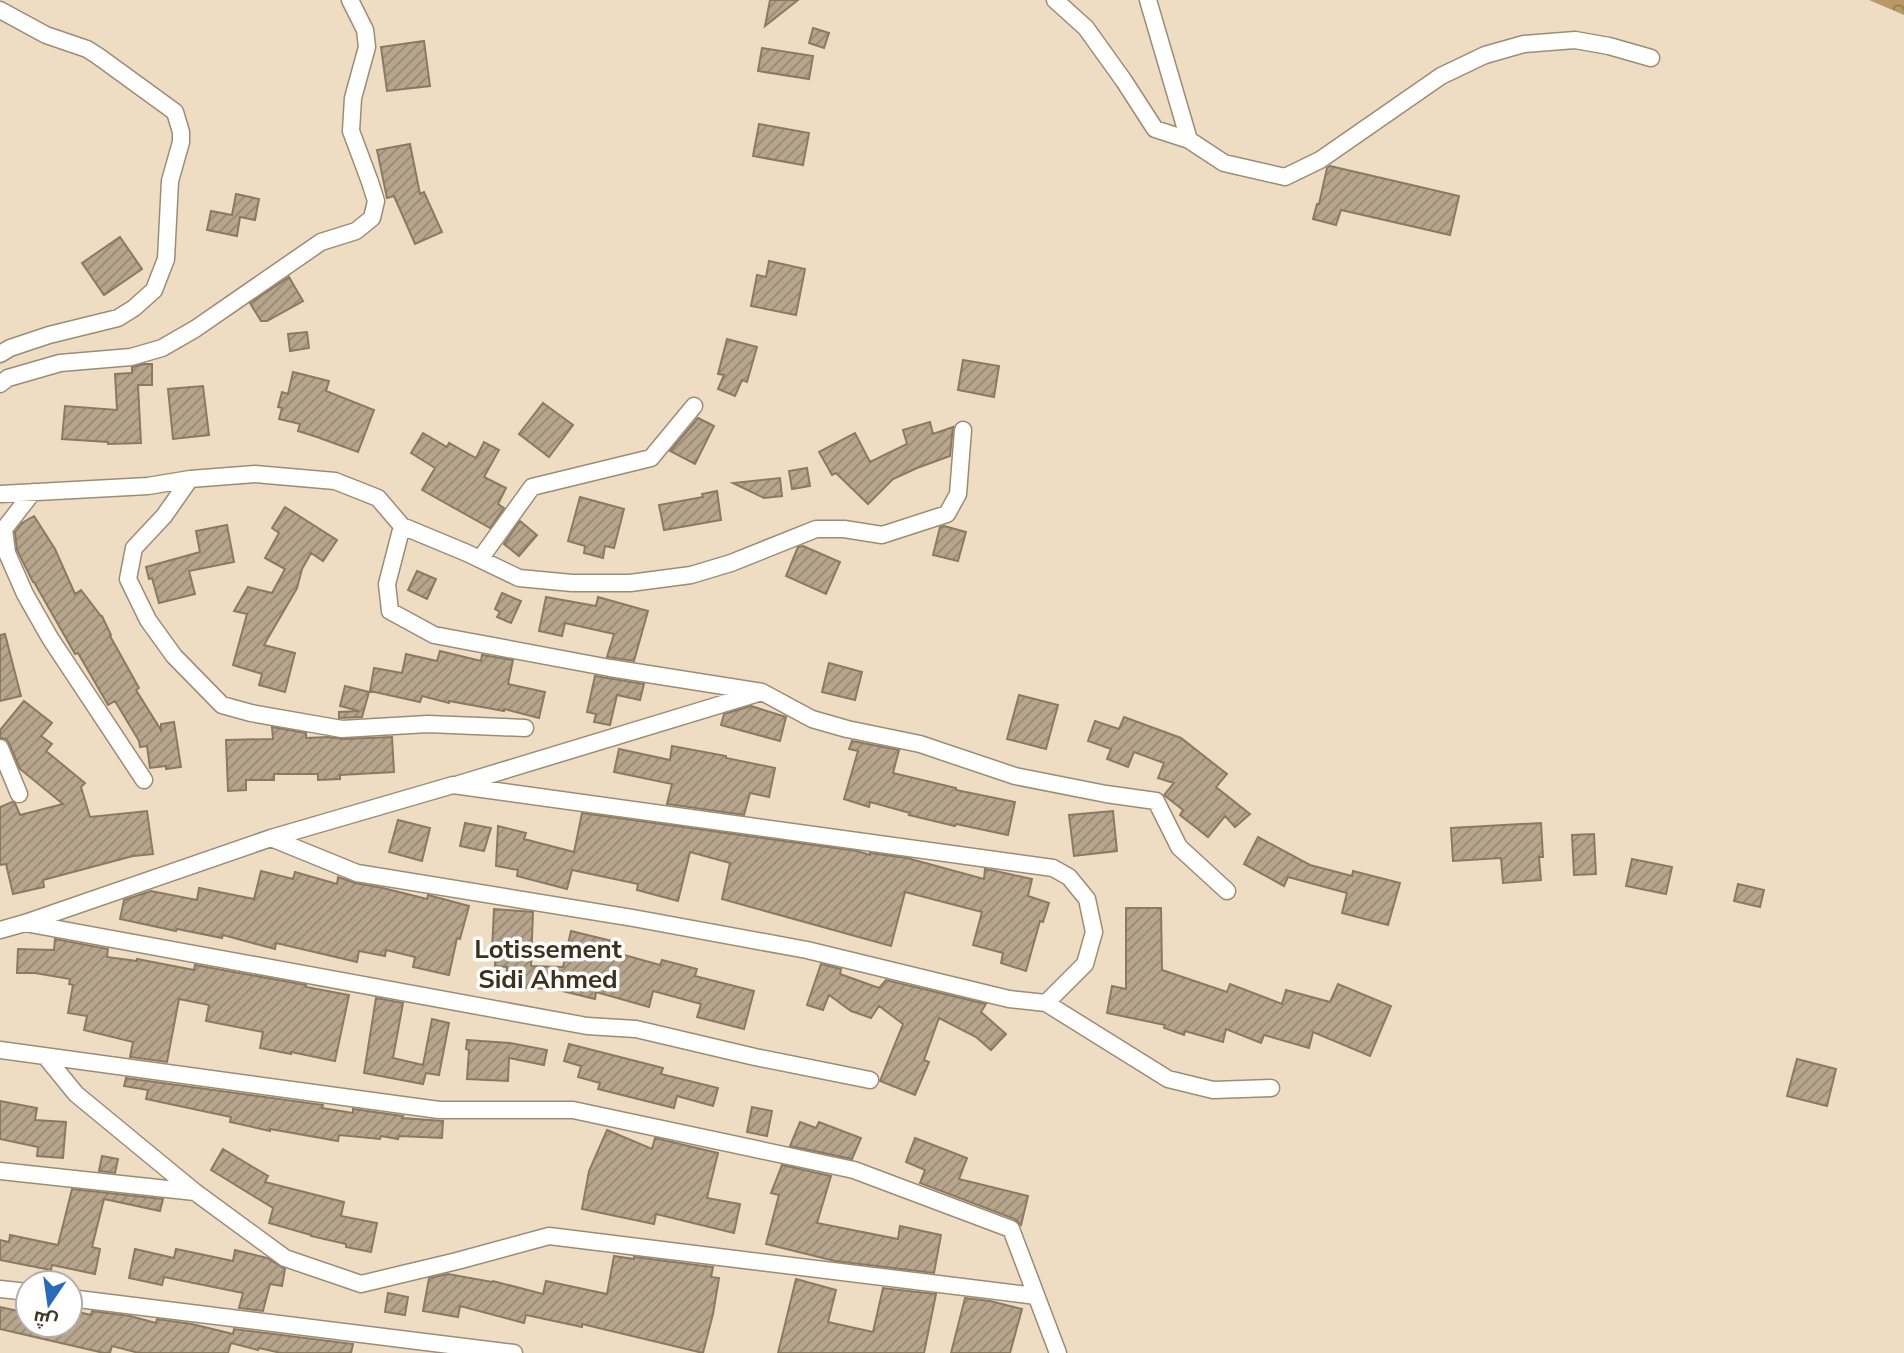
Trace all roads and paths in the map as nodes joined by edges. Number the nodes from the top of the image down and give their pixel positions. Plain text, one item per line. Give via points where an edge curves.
1 (350, 0) edge
2 (1055, 0) edge
3 (1148, 0) edge
4 (0, 10) edge
5 (1651, 58) dead end
6 (1189, 140) junction
7 (0, 354) edge
8 (0, 384) edge
9 (694, 406) dead end
10 (963, 430) dead end
11 (190, 479) junction
12 (33, 492) junction
13 (0, 494) edge
14 (402, 526) junction
15 (480, 559) junction
16 (762, 692) junction
17 (525, 728) dead end
18 (0, 748) edge
19 (144, 780) dead end
20 (453, 785) junction
21 (19, 794) dead end
22 (271, 838) junction
23 (1227, 891) dead end
24 (25, 923) junction
25 (0, 929) edge
26 (1046, 1003) junction
27 (0, 1050) edge
28 (45, 1056) junction
29 (870, 1080) dead end
30 (1271, 1088) dead end
31 (0, 1171) edge
32 (195, 1192) junction
33 (1036, 1296) junction
34 (84, 1300) edge
35 (514, 1353) edge
36 (1058, 1353) edge

1 - 8 street via 365,30 367,47 353,98 351,131 376,201 372,218 356,231 321,242 162,348 131,357 60,363
2 - 6 street via 1086,28 1155,129
3 - 6 street
4 - 7 street via 46,35 87,49 175,112 181,142 170,181 166,259 154,290 118,318 49,335
5 - 6 street via 1575,40 1524,44 1485,55 1441,76 1320,160 1285,177 1224,163
9 - 15 street via 651,458 532,487
10 - 15 street via 958,494 947,514 882,535 816,529 691,575 630,583 519,578
11 - 12 street via 148,486
11 - 14 street via 255,474 335,481 378,498
11 - 17 street via 134,548 128,579 148,620 174,656 222,705 342,729 428,724
12 - 13 street
12 - 19 street via 4,529 7,553 50,638
14 - 15 street
14 - 16 street via 387,584 390,611 434,635
16 - 20 street
16 - 23 street via 812,719 920,744 1015,776 1156,802 1179,847
18 - 21 street
20 - 22 street
20 - 26 street via 1053,868 1069,877 1087,899 1094,932 1085,964
22 - 24 street
22 - 26 street via 357,873 780,945 1009,999
24 - 25 street
24 - 29 street via 587,1026 636,1029
26 - 30 street via 1168,1079 1213,1090
27 - 28 street
28 - 32 street via 76,1094
28 - 33 street via 439,1110 573,1110 854,1170 1011,1229
31 - 32 street
32 - 33 street via 285,1258 361,1284 549,1236
33 - 36 street
34 - 35 street

